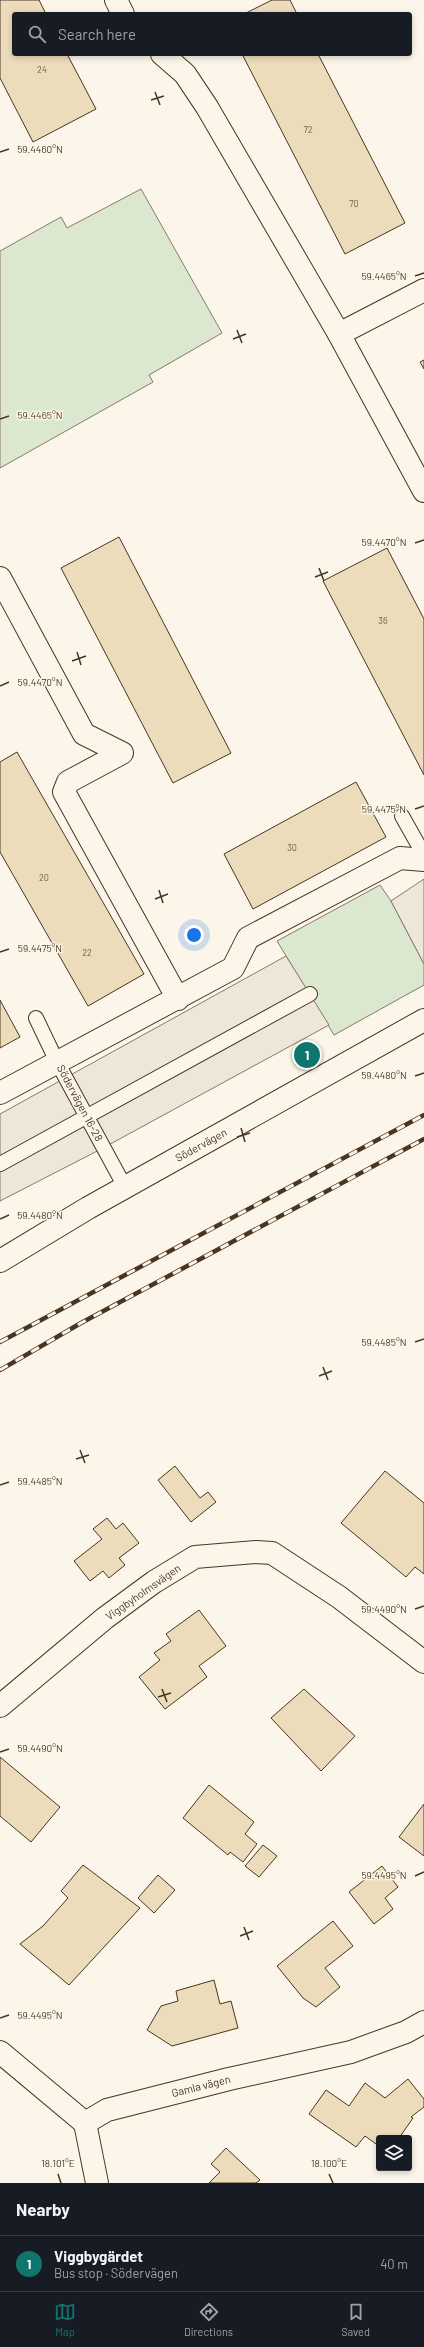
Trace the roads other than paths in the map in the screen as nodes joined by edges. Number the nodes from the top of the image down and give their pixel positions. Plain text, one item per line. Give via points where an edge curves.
1 (116, 0) edge
2 (122, 12) edge
3 (164, 56) edge
4 (424, 290) edge
5 (339, 334) junction
6 (424, 491) edge
7 (0, 578) edge
8 (402, 816) dead end
9 (424, 855) edge
10 (424, 860) edge
11 (310, 994) dead end
12 (178, 999) junction
13 (36, 1018) dead end
14 (424, 1020) edge
15 (58, 1062) junction
16 (0, 1093) edge
17 (86, 1116) junction
18 (0, 1164) edge
19 (125, 1187) junction
20 (0, 1261) edge
21 (424, 1662) edge
22 (0, 1706) edge
23 (424, 2022) edge
24 (0, 2052) edge
25 (85, 2123) junction
26 (96, 2183) edge

1 - 2 street
3 - 5 street via 185,74 207,107
4 - 5 street
5 - 6 street
7 - 12 street via 84,734 122,753 68,782 64,792
8 - 9 lane
10 - 12 street via 400,858 248,938 233,968
11 - 17 lane
12 - 15 street
13 - 15 lane, Södervägen 16-28
14 - 19 street, Södervägen
15 - 16 street
15 - 17 lane, Södervägen 16-28
17 - 18 lane
17 - 19 lane, Södervägen 16-28
19 - 20 street, Södervägen
21 - 22 street, Viggbyholmsvägen via 339,1597 272,1553 195,1557 154,1582 105,1618
23 - 25 street, Gamla vägen via 406,2032 351,2052 107,2110
24 - 25 street
25 - 26 street

